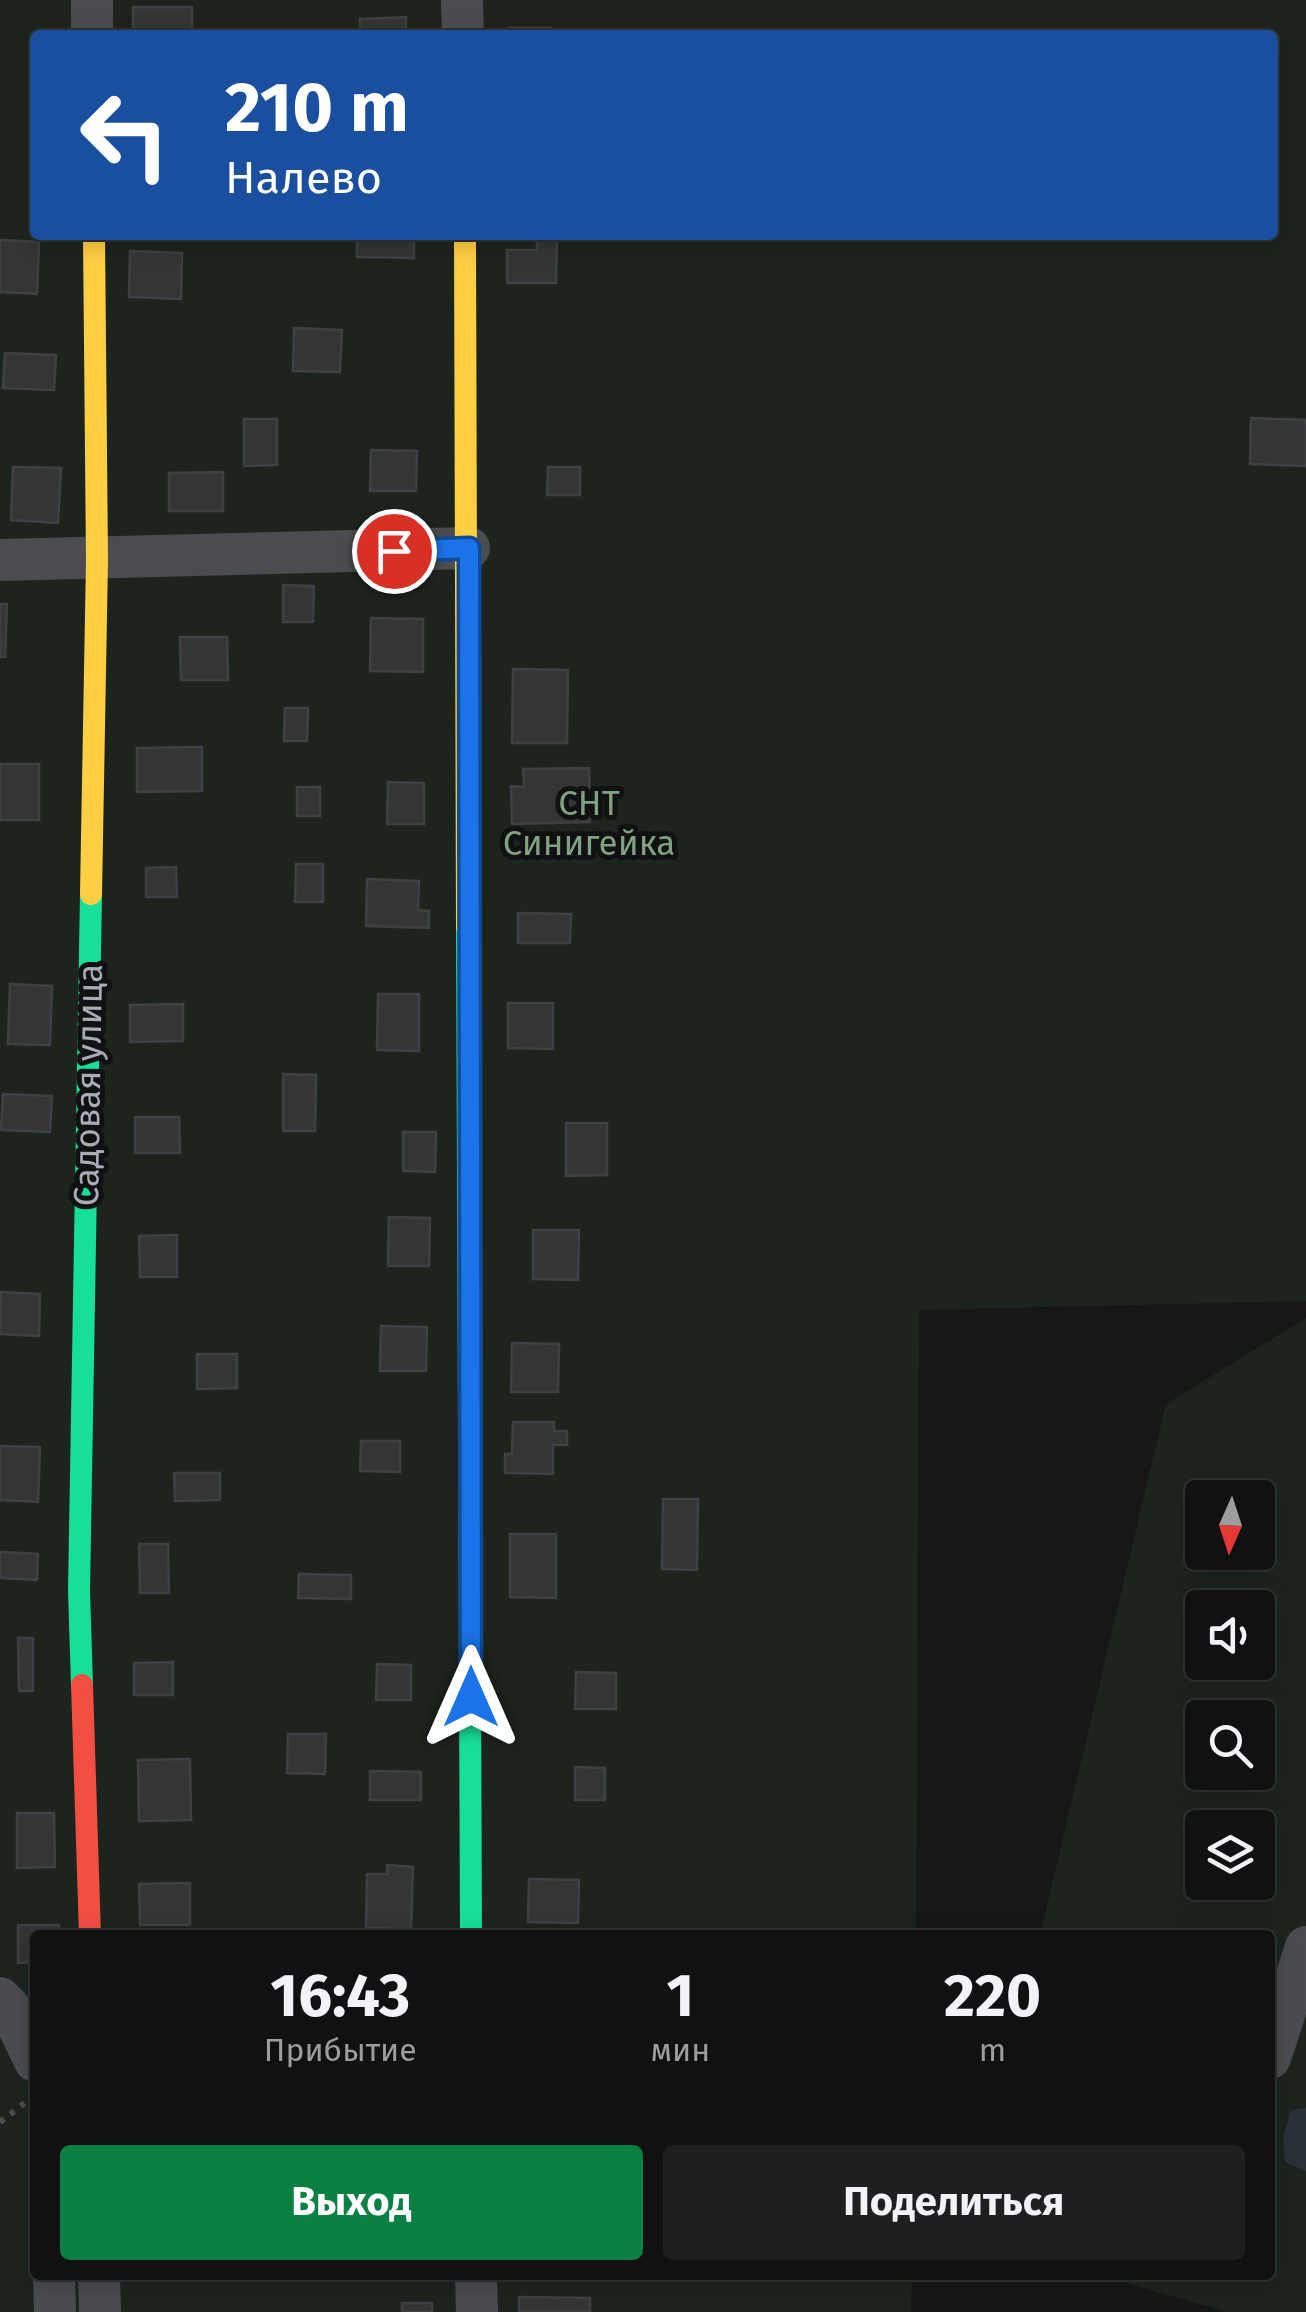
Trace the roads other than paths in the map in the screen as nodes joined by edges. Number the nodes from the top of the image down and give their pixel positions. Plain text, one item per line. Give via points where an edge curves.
1 (92, 0) edge
2 (462, 0) edge
3 (92, 30) edge
4 (463, 30) edge
5 (94, 240) edge
6 (465, 240) edge
7 (469, 548) junction
8 (0, 560) edge
9 (97, 560) junction
10 (90, 1930) edge
11 (472, 1930) edge
12 (1306, 1947) edge
13 (0, 1998) edge
14 (1275, 2043) edge
15 (30, 2050) edge
16 (54, 2280) edge
17 (99, 2280) edge
18 (476, 2280) edge
19 (55, 2312) edge
20 (100, 2312) edge
21 (476, 2312) edge

1 - 3 street
2 - 4 street
5 - 9 street, Садовая улица
6 - 7 street
7 - 9 street
7 - 11 street
8 - 9 street
9 - 10 street, Садовая улица via 79,1592
12 - 14 street
13 - 15 street
16 - 19 street
17 - 20 street
18 - 21 street

